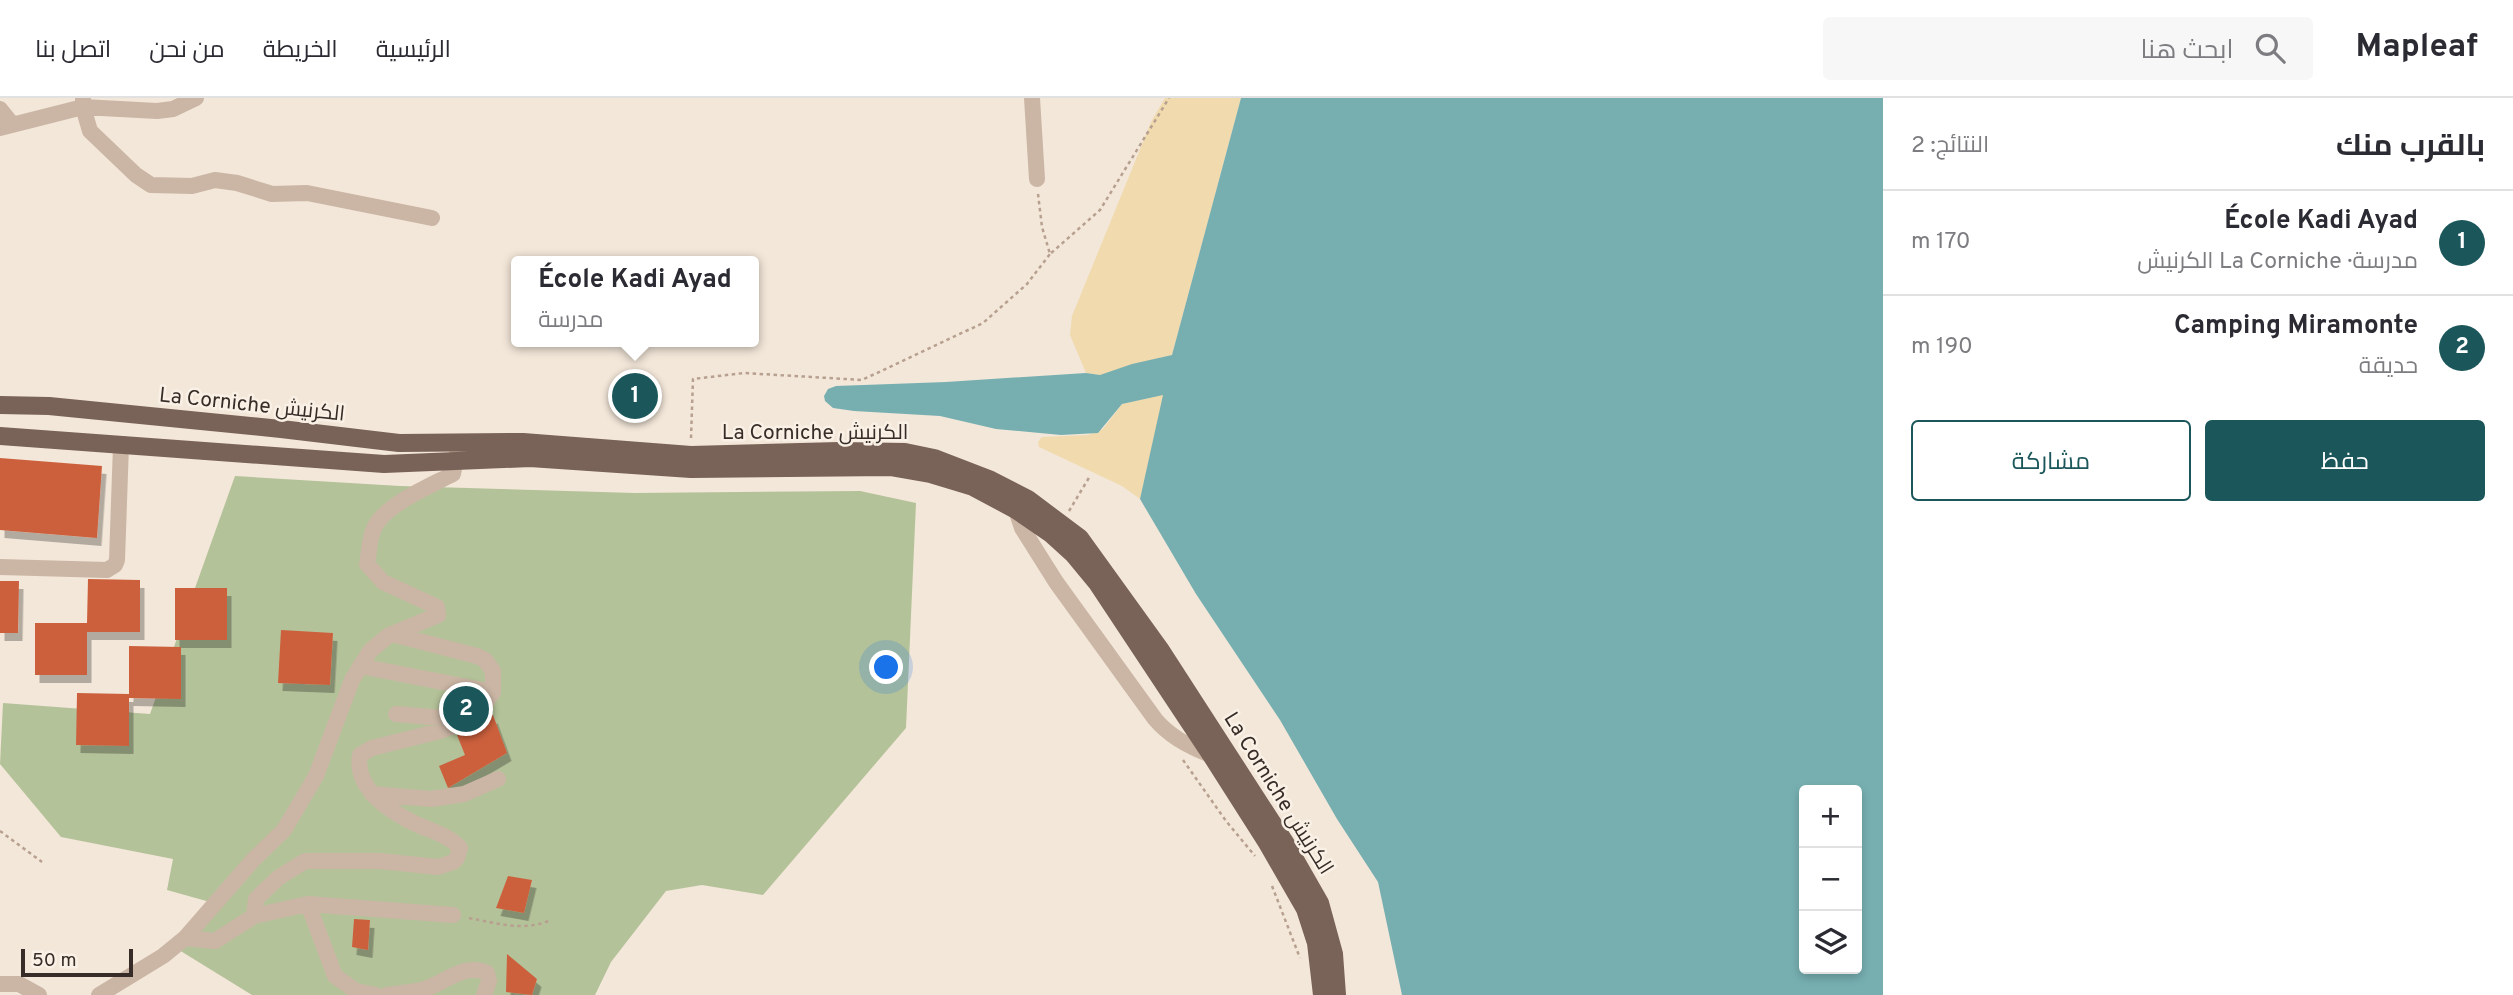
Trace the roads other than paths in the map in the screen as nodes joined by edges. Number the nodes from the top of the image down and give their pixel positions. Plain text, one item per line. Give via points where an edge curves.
1 (196, 98) edge
2 (1032, 98) edge
3 (83, 102) edge
4 (0, 109) edge
5 (6, 126) edge
6 (1037, 179) road end
7 (432, 218) dead end
8 (0, 405) edge
9 (0, 436) edge
10 (121, 445) junction
11 (458, 452) junction
12 (1016, 510) junction
13 (0, 567) edge
14 (392, 634) junction
15 (360, 666) junction
16 (493, 692) junction
17 (396, 714) dead end
18 (473, 720) junction
19 (1211, 755) junction
20 (498, 779) dead end
21 (372, 794) junction
22 (308, 904) junction
23 (453, 915) road end
24 (254, 916) junction
25 (185, 937) junction
26 (0, 984) edge
27 (39, 995) edge
28 (99, 995) edge
29 (376, 995) edge
30 (387, 995) edge
31 (484, 995) edge
32 (1322, 995) edge
33 (1337, 995) edge

1 - 3 street via 157,111
2 - 6 street
3 - 5 street
3 - 7 street via 90,131 151,185 192,186 215,180 272,194 307,193
4 - 5 street
8 - 11 main road, La Corniche الكرنيش via 49,406
9 - 10 main road, La Corniche الكرنيش
10 - 11 main road, La Corniche الكرنيش via 384,464
10 - 13 street via 114,565 107,570
11 - 12 main road, La Corniche الكرنيش via 691,470 890,467 973,487
11 - 14 street via 453,474 382,516 373,530 367,564 383,582 439,612
11 - 33 main road, La Corniche الكرنيش via 533,442 669,454 905,452 966,468 1028,499 1080,538 1098,560 1288,847 1320,903 1334,954
12 - 19 main road, La Corniche الكرنيش via 1051,534 1097,583
12 - 19 street via 1056,582 1155,719 1184,744
14 - 15 street via 374,646
14 - 16 street via 485,660 493,671
15 - 16 street
15 - 25 street via 316,776 284,830
16 - 18 street
17 - 18 street
18 - 21 street via 360,755 358,768
19 - 32 main road, La Corniche الكرنيش via 1305,909
20 - 21 street via 464,794 431,799
21 - 24 street via 412,823 454,842 460,848 457,858 430,867 380,861 305,861 278,877 256,899
22 - 23 street
22 - 24 street
22 - 29 street via 335,976 356,991
24 - 25 street via 215,941
25 - 28 street
26 - 27 street via 19,984
30 - 31 street via 426,989 473,969 487,973

